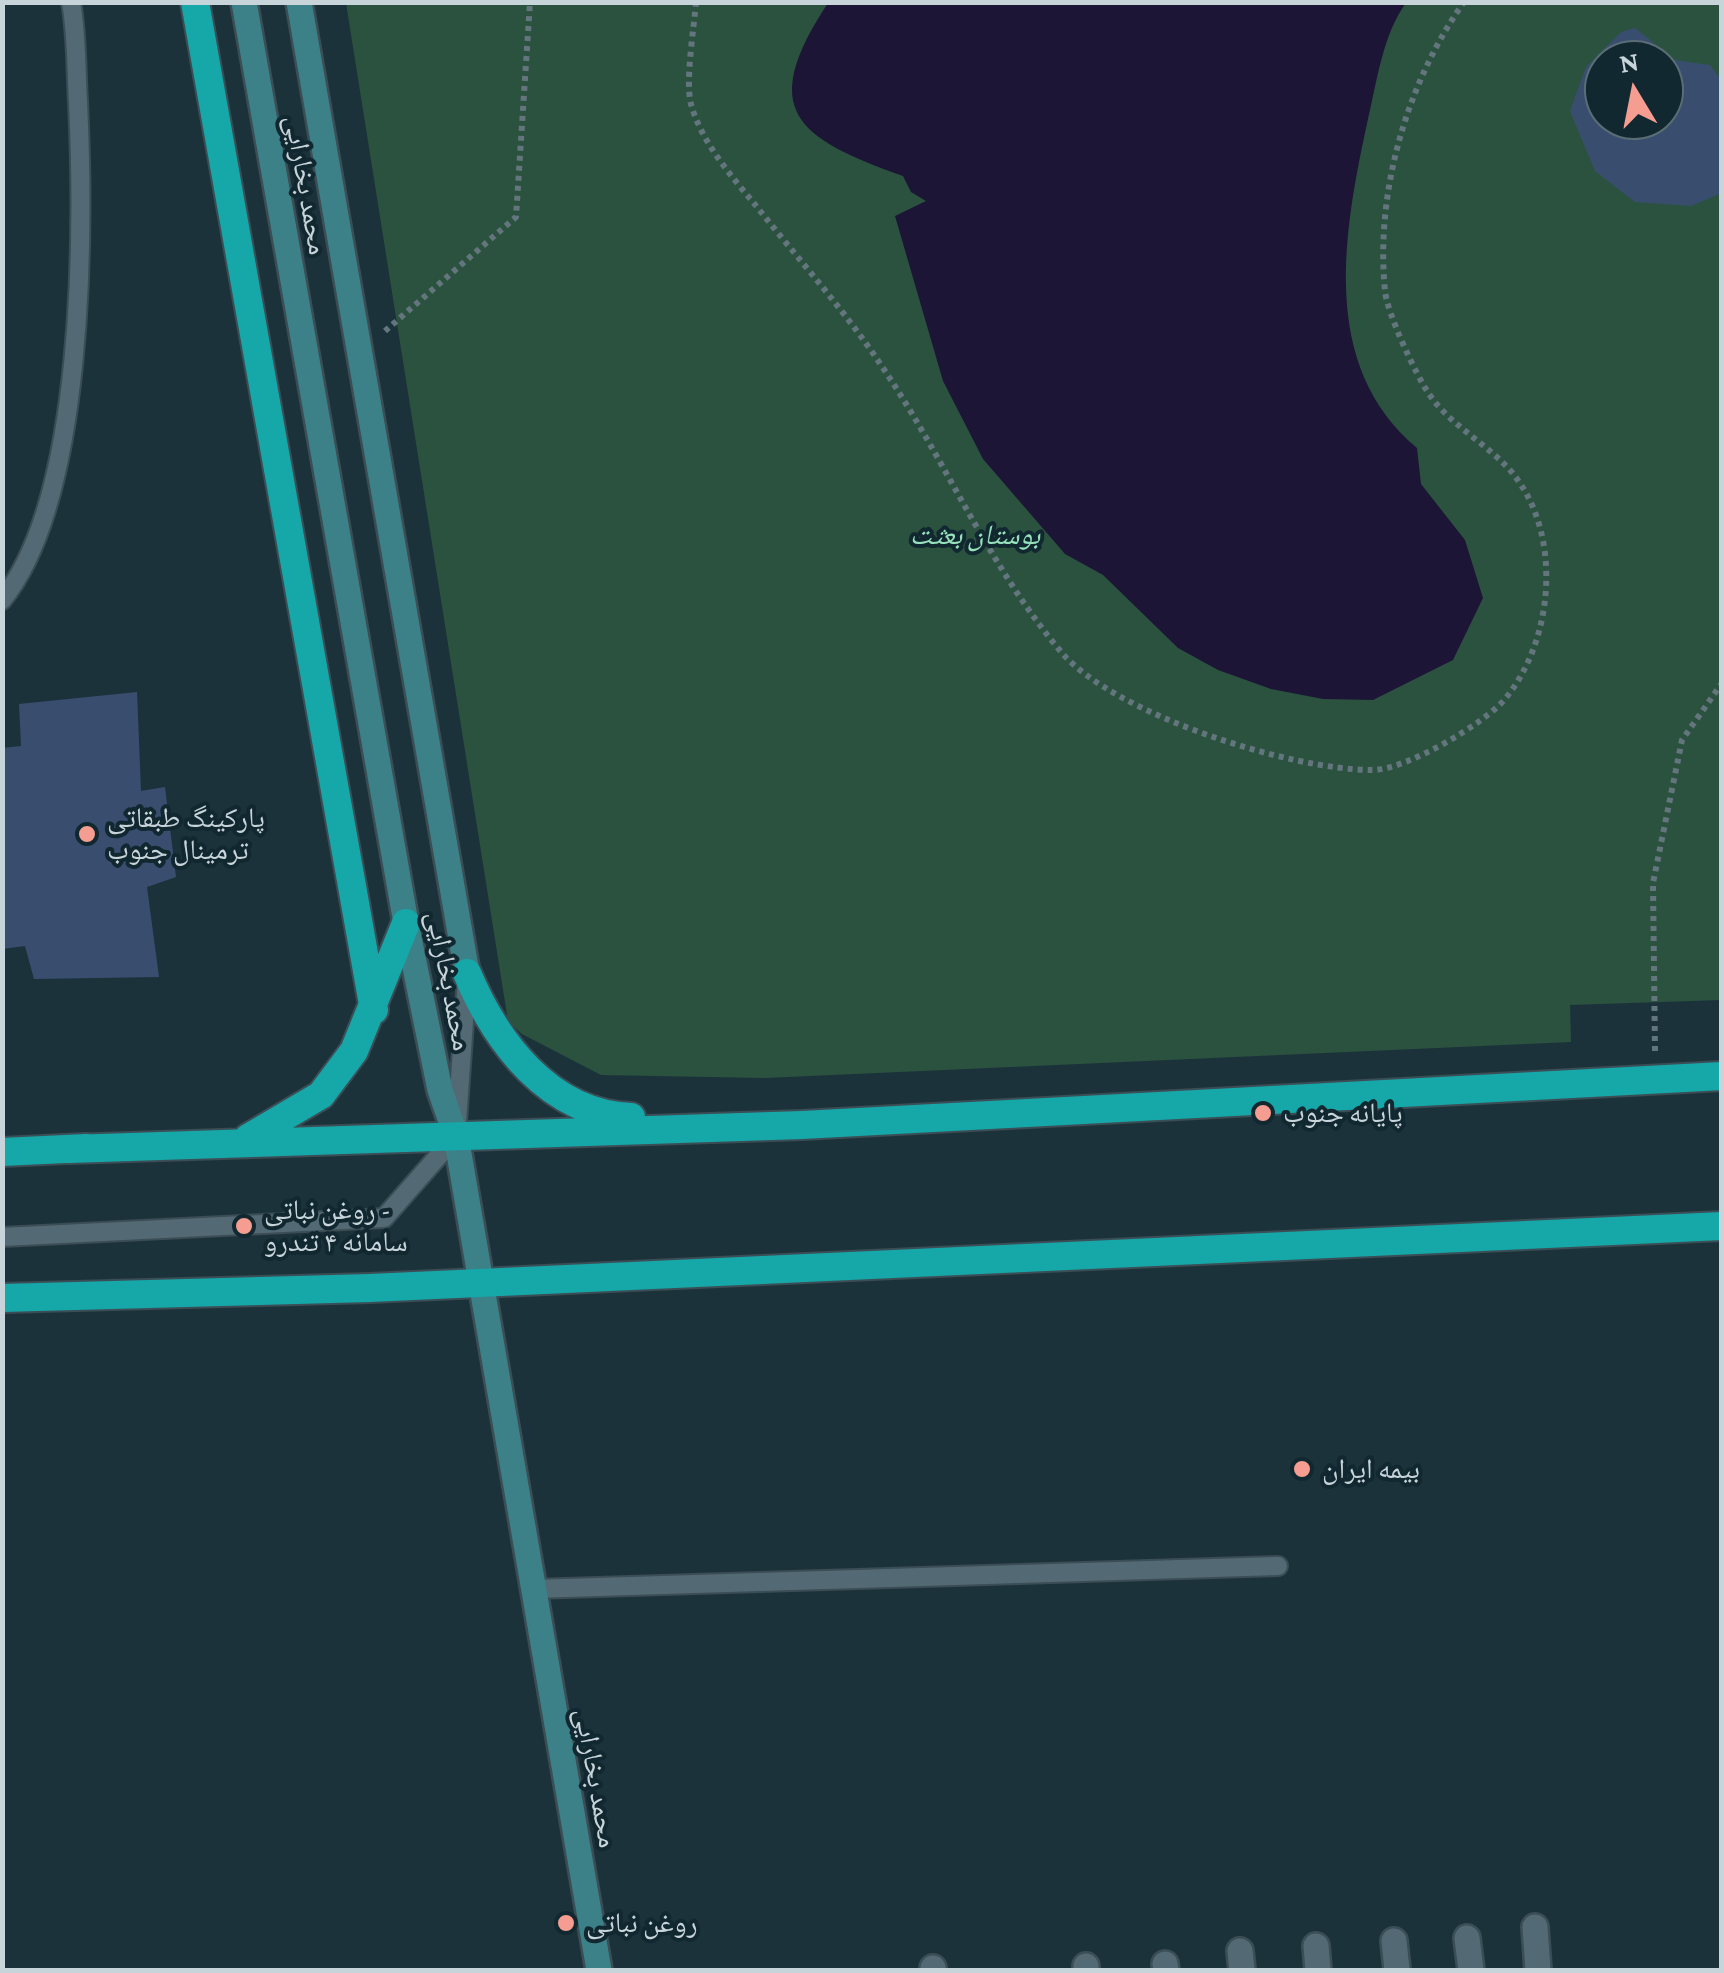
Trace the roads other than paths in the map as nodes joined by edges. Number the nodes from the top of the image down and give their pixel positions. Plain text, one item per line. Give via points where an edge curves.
1 (71, 2) edge
2 (195, 2) edge
3 (244, 2) edge
4 (299, 2) edge
5 (6, 589) edge
6 (406, 923) junction
7 (467, 973) junction
8 (374, 1010) junction
9 (1722, 1076) edge
10 (802, 1125) junction
11 (456, 1136) junction
12 (68, 1149) junction
13 (2, 1152) edge
14 (1722, 1226) edge
15 (2, 1237) edge
16 (482, 1280) junction
17 (2, 1298) edge
18 (1278, 1566) dead end
19 (532, 1589) junction
20 (1535, 1927) dead end
21 (1468, 1938) dead end
22 (1394, 1940) dead end
23 (599, 1970) edge
24 (1397, 1970) edge
25 (1470, 1970) edge
26 (1538, 1970) edge

1 - 5 lane via 81,284 62,449 36,539
2 - 8 highway
3 - 6 main road, محمد بخارایی
4 - 7 main road, محمد بخارایی
6 - 8 highway
6 - 11 main road, محمد بخارایی via 440,1090
7 - 10 highway via 487,1020 517,1061 608,1116
7 - 11 lane
8 - 12 highway via 354,1052 321,1095 247,1139
9 - 10 highway
10 - 11 highway
11 - 12 highway
11 - 15 lane via 384,1218
11 - 16 main road, محمد بخارایی
12 - 13 highway
14 - 16 highway
16 - 17 highway
16 - 19 main road, محمد بخارایی
18 - 19 lane
19 - 23 main road, محمد بخارایی
20 - 26 street
21 - 25 street
22 - 24 street

